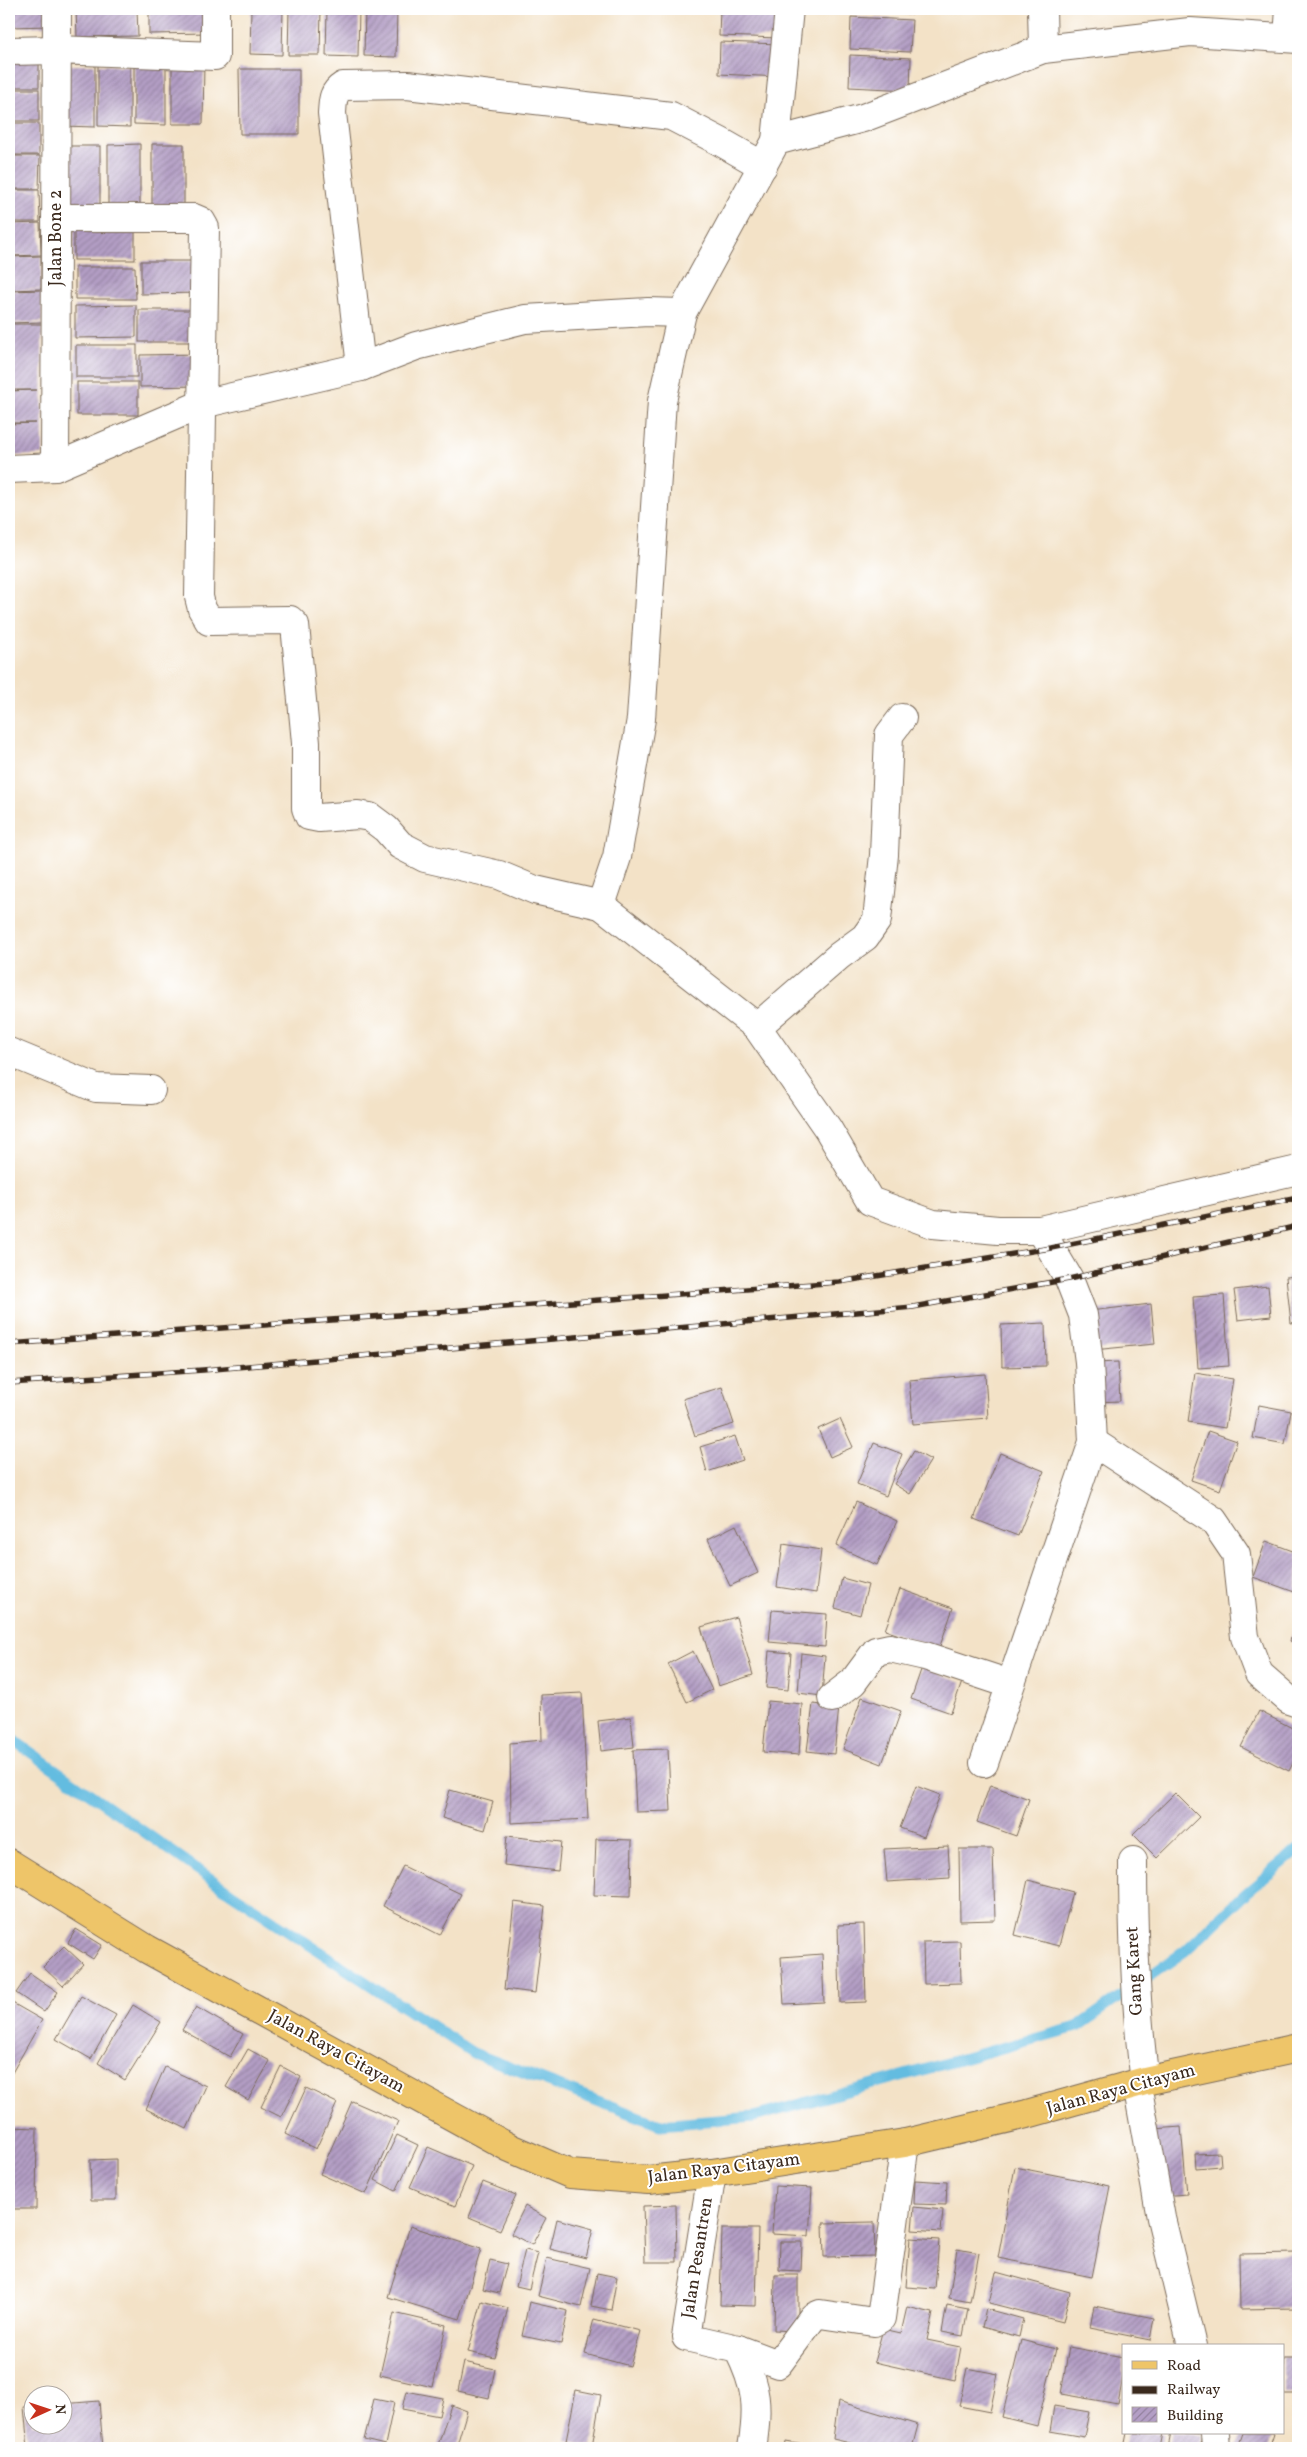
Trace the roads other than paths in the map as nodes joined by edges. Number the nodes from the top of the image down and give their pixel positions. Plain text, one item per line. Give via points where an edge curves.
1 (57, 9) edge
2 (215, 9) edge
3 (789, 9) edge
4 (1042, 9) edge
5 (1290, 9) edge
6 (1293, 38) edge
7 (1043, 49) junction
8 (57, 50) junction
9 (9, 51) edge
10 (776, 140) junction
11 (763, 166) junction
12 (56, 218) junction
13 (682, 313) junction
14 (361, 367) junction
15 (202, 404) junction
16 (55, 467) junction
17 (9, 470) edge
18 (902, 718) dead end
19 (602, 905) junction
20 (757, 1027) junction
21 (9, 1052) edge
22 (151, 1090) dead end
23 (1298, 1170) edge
24 (1040, 1230) junction
25 (1092, 1442) junction
26 (1010, 1684) junction
27 (832, 1698) dead end
28 (1298, 1703) edge
29 (984, 1764) dead end
30 (1133, 1861) dead end
31 (9, 1863) edge
32 (1298, 2048) edge
33 (1141, 2082) junction
34 (905, 2142) junction
35 (712, 2173) junction
36 (1192, 2344) edge
37 (738, 2349) junction
38 (1215, 2434) edge
39 (752, 2448) edge
40 (1216, 2448) edge

1 - 8 street, Jalan Bone 2
2 - 8 street via 215,56
3 - 10 street
4 - 7 street
5 - 6 street
6 - 7 street via 1190,32
7 - 10 street via 863,118
8 - 9 street
8 - 12 street, Jalan Bone 2
10 - 11 street
11 - 13 street
11 - 14 street via 671,116 407,85 344,86 336,91 332,114
12 - 15 street via 194,218 202,221 205,228
12 - 16 street, Jalan Bone 2
13 - 14 street via 526,319 416,346
13 - 19 street via 662,401 641,720 617,857
14 - 15 street
15 - 16 street
15 - 19 street via 199,597 202,609 209,621 290,620 295,625 309,816 370,817 400,845 425,858 499,875 535,890
16 - 17 street
18 - 20 street via 890,735 877,920 865,937
19 - 20 street
20 - 24 street via 828,1129 870,1201 933,1224
21 - 22 street via 96,1088
23 - 24 street
24 - 25 street via 1069,1279 1083,1315 1089,1362
25 - 26 street
25 - 28 street via 1213,1520 1236,1554 1245,1636 1259,1674 1289,1700
26 - 27 street via 890,1648 876,1651 853,1682
26 - 29 street
30 - 33 street, Gang Karet via 1133,1946
31 - 35 main road, Jalan Raya Citayam via 147,1949 510,2148 570,2174 648,2180
32 - 33 main road, Jalan Raya Citayam
33 - 34 main road, Jalan Raya Citayam via 1027,2114
33 - 36 street, Gang Karet via 1161,2218
34 - 35 main road, Jalan Raya Citayam
34 - 37 street via 881,2318 874,2322 820,2314 813,2317 778,2364
35 - 37 street, Jalan Pesantren via 686,2337
37 - 39 street via 756,2394
38 - 40 street

